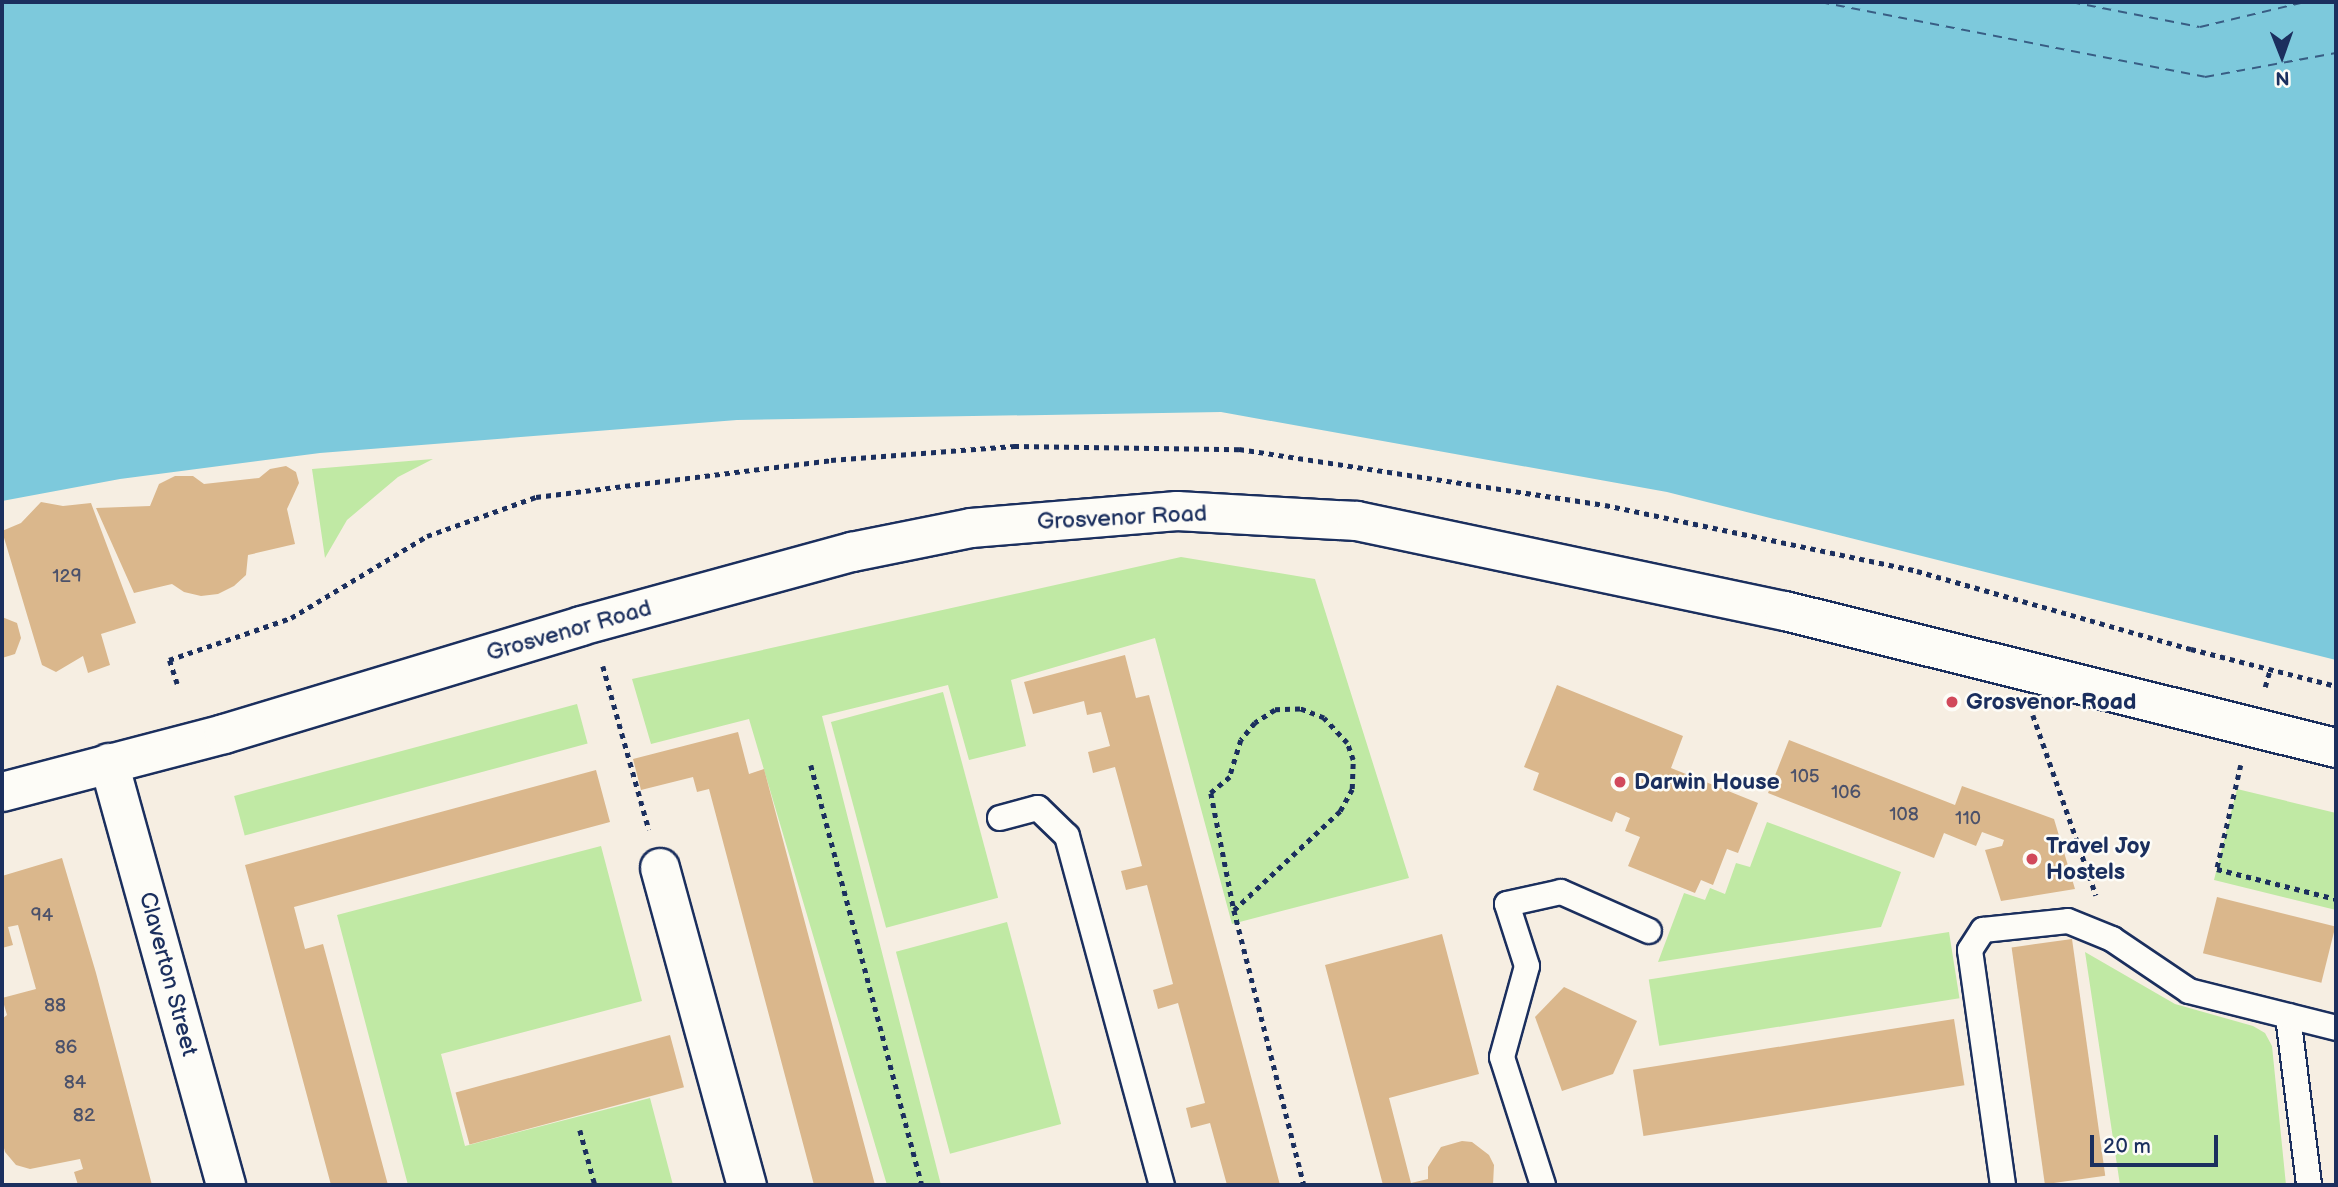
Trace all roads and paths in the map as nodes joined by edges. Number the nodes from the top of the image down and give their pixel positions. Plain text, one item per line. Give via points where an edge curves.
1 (603, 666) dead end
2 (2032, 712) dead end
3 (2336, 748) edge
4 (109, 763) junction
5 (811, 765) dead end
6 (2241, 765) dead end
7 (2, 792) edge
8 (1000, 818) dead end
9 (660, 868) joint
10 (2336, 899) edge
11 (1234, 910) junction
12 (1649, 931) dead end
13 (2112, 939) junction
14 (2288, 1016) junction
15 (2336, 1028) edge
16 (580, 1130) dead end
17 (226, 1185) edge
18 (595, 1185) edge
19 (747, 1185) edge
20 (922, 1185) edge
21 (1162, 1185) edge
22 (1304, 1185) edge
23 (1543, 1185) edge
24 (2003, 1185) edge
25 (2309, 1185) edge

1 - 9 path
2 - 13 path
3 - 4 main road, Grosvenor Road via 1785,611 1357,521 1177,511 971,528 852,552 581,626 224,734
4 - 7 main road, Grosvenor Road
4 - 17 main road, Claverton Street
5 - 20 path
6 - 10 path via 2217,869
8 - 21 lane via 1038,808 1067,836
9 - 19 main road
11 - 11 path via 1340,811 1352,789 1353,760 1347,743 1324,718 1300,709 1275,710 1255,723 1241,740 1230,777 1211,793
11 - 22 path
12 - 23 lane via 1561,892 1507,904 1527,966 1502,1057
13 - 14 lane via 2189,990
13 - 24 lane via 2068,921 1983,930 1970,950
14 - 15 lane
14 - 25 lane
16 - 18 path

